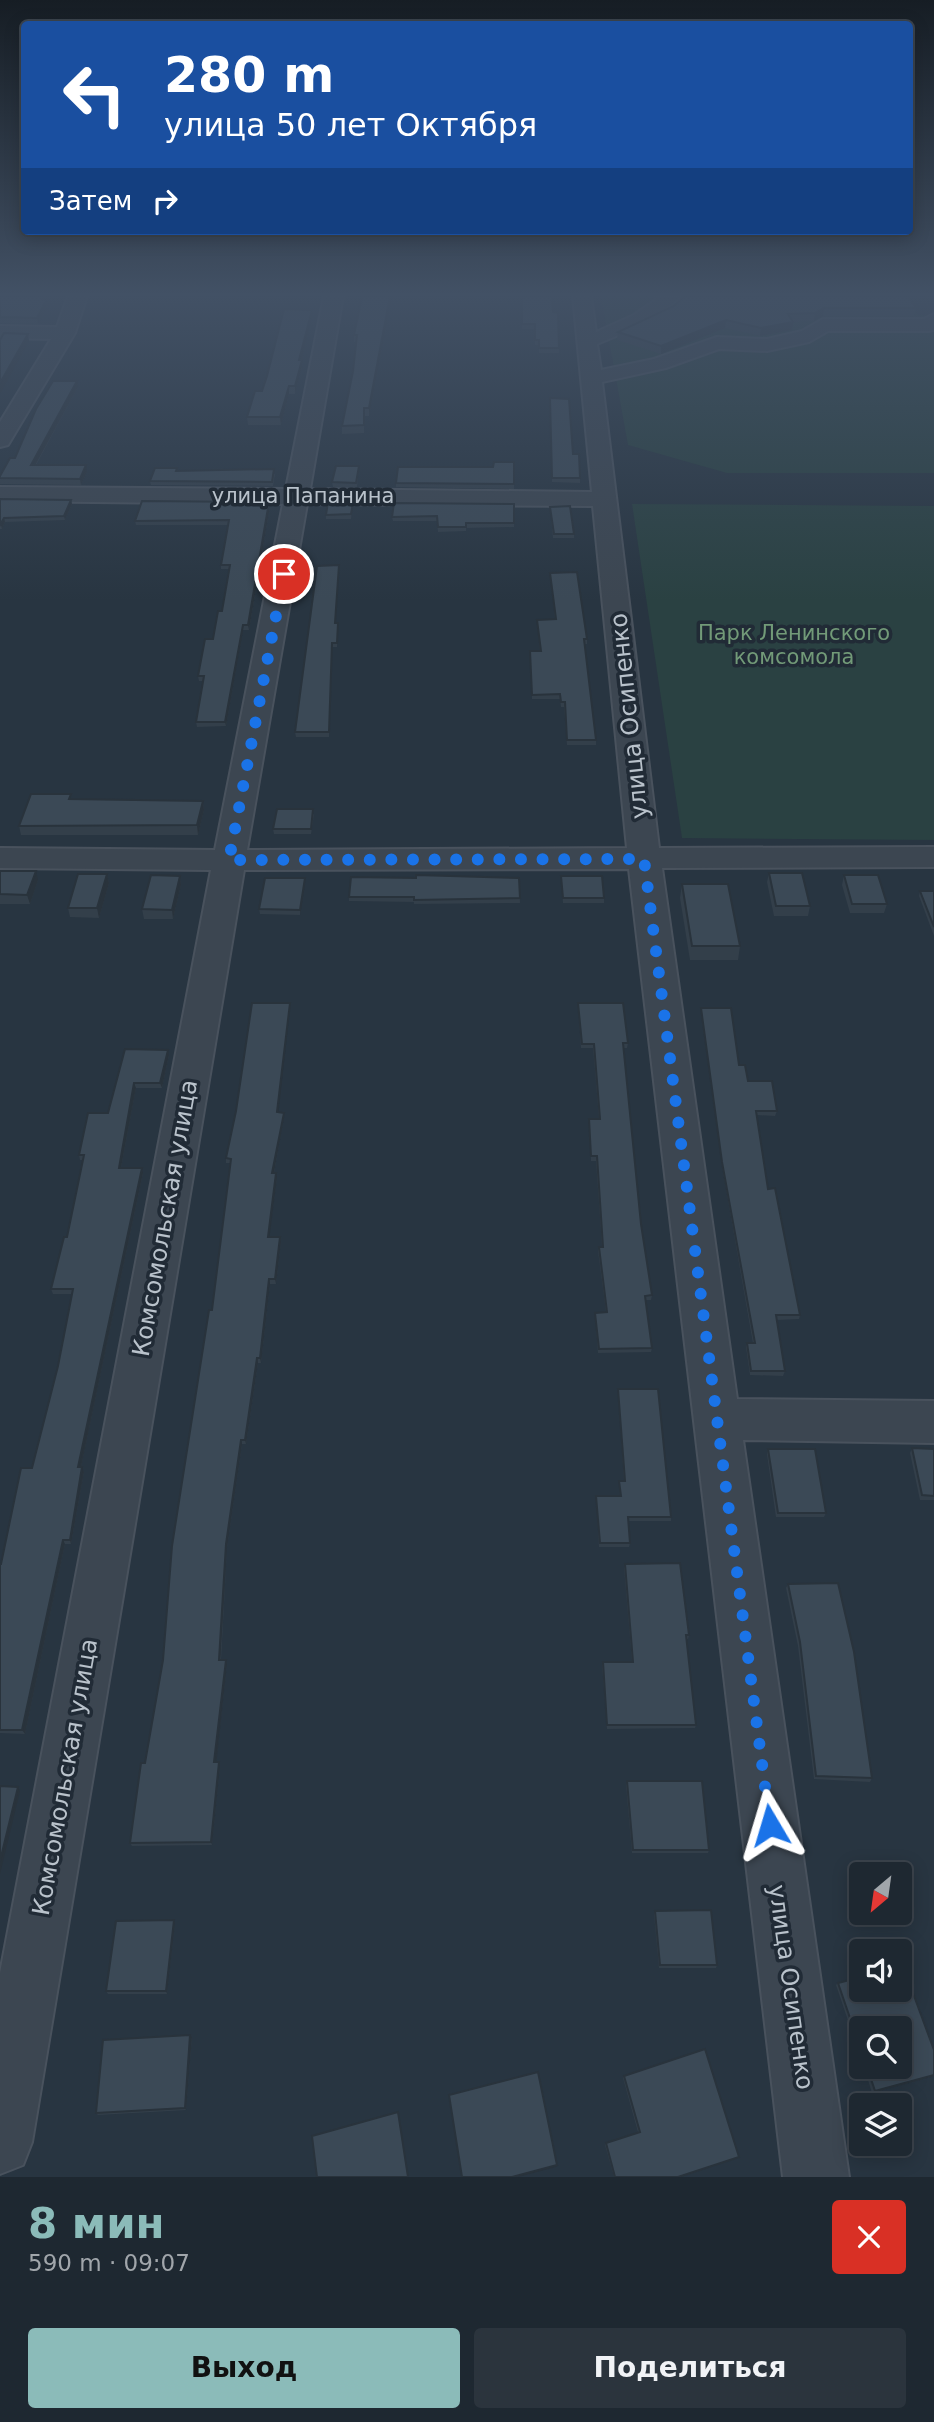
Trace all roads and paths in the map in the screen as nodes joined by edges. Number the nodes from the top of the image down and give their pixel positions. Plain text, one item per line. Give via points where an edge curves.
1 (26, 398) edge
2 (316, 398) edge
3 (594, 398) edge
4 (0, 440) edge
5 (0, 494) edge
6 (298, 496) junction
7 (606, 499) junction
8 (934, 857) edge
9 (0, 858) edge
10 (644, 859) junction
11 (229, 860) junction
12 (716, 1419) junction
13 (934, 1422) edge
14 (0, 2142) edge
15 (816, 2177) edge

1 - 4 street
2 - 6 street, Комсомольская улица
3 - 7 street, улица Осипенко
5 - 6 street, улица Папанина
6 - 7 street, улица Папанина
6 - 11 street, Комсомольская улица
7 - 10 street, улица Осипенко
8 - 10 street
9 - 11 street
10 - 11 street
10 - 12 street, улица Осипенко
11 - 14 street, Комсомольская улица
12 - 13 street
12 - 15 street, улица Осипенко

